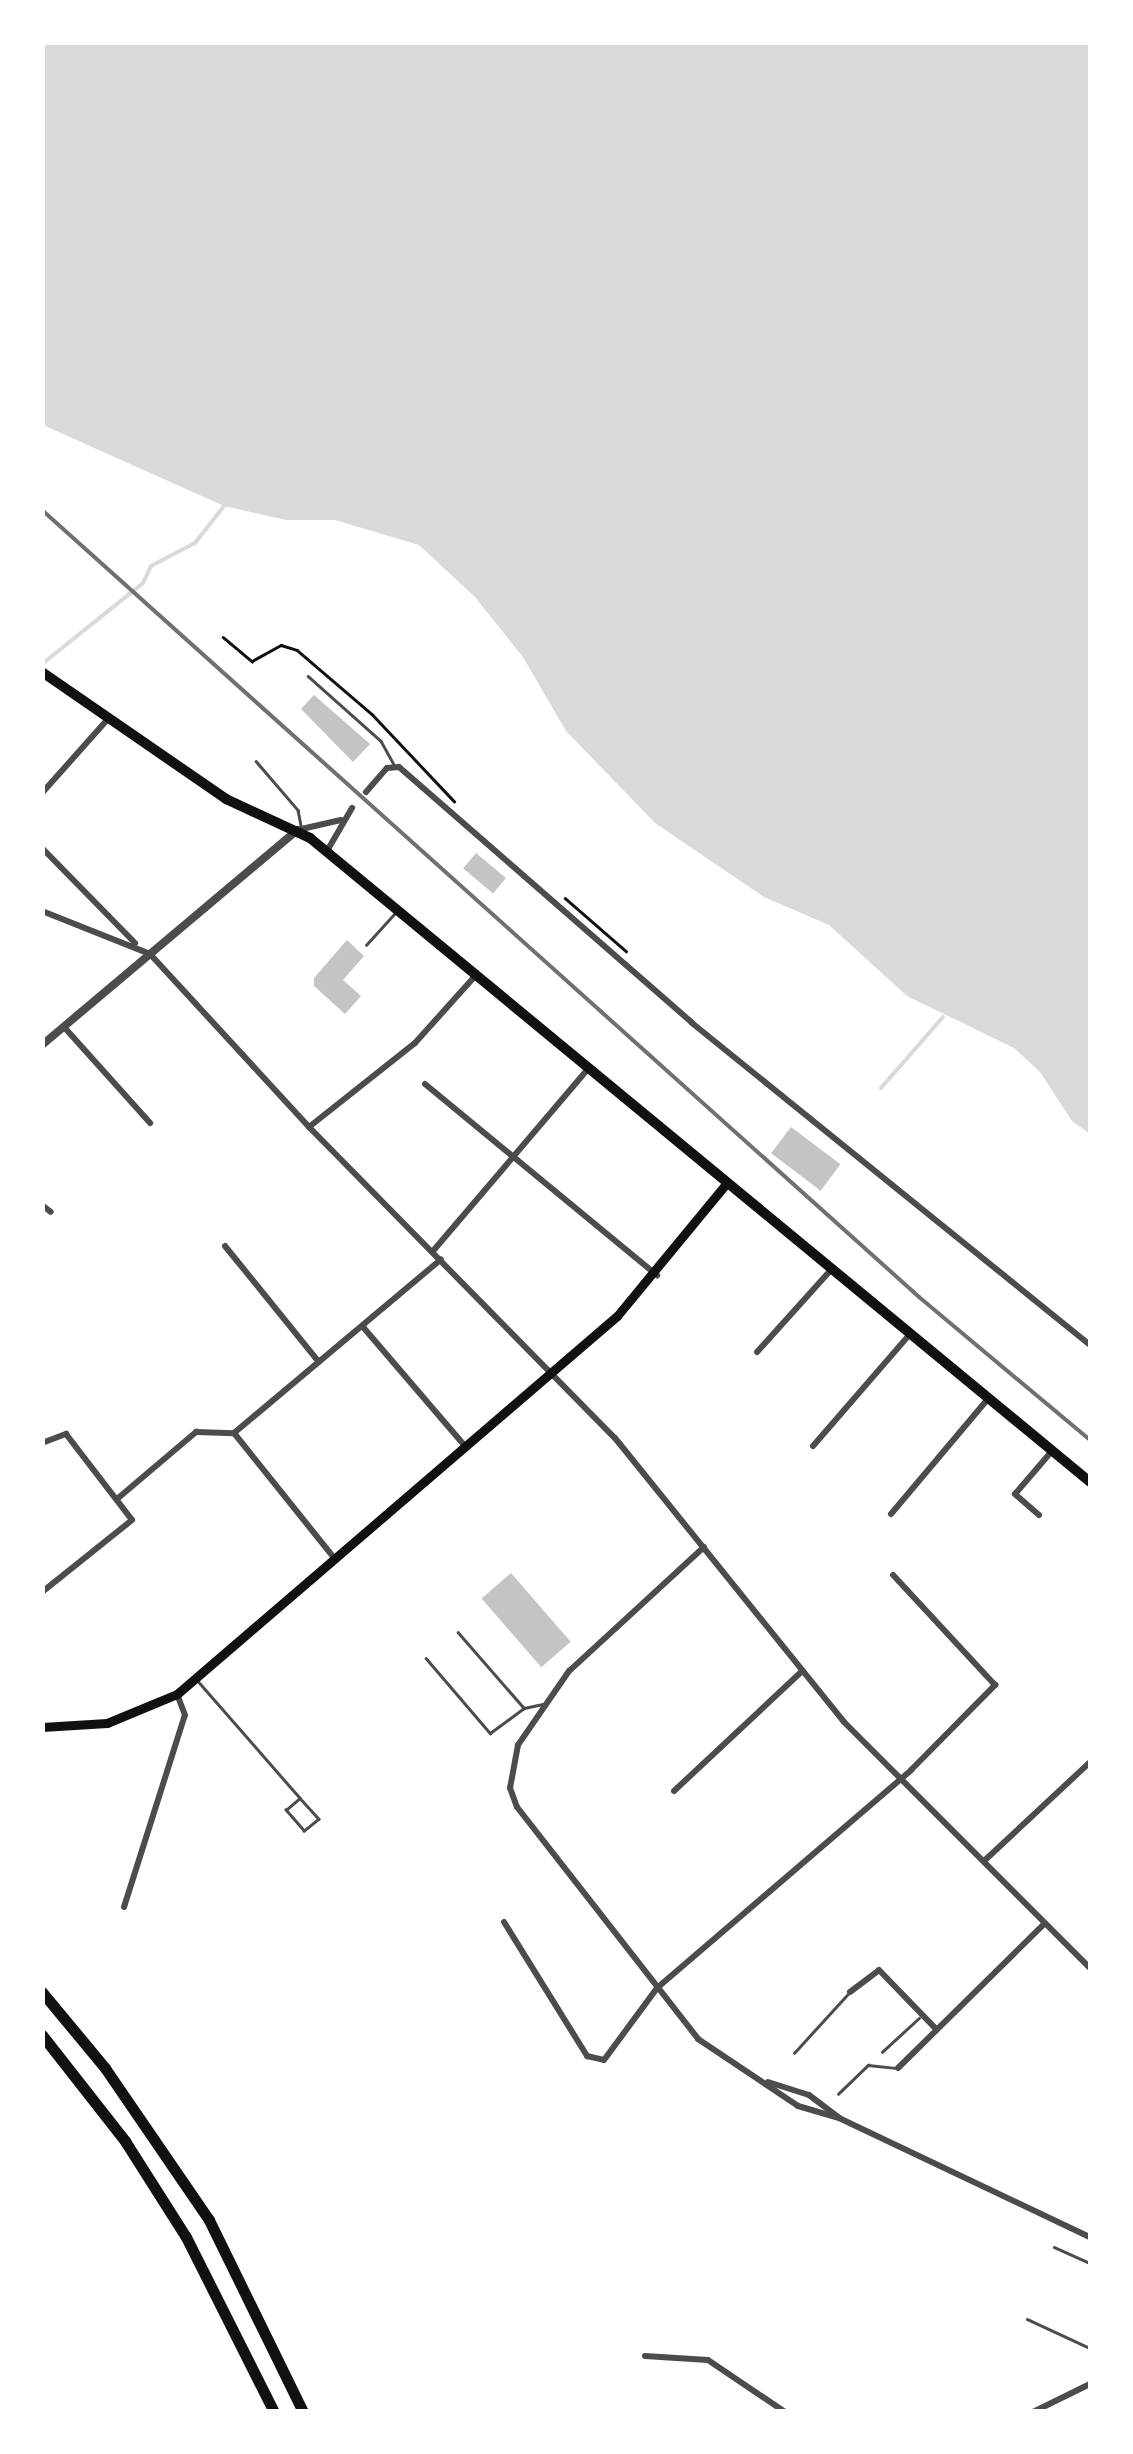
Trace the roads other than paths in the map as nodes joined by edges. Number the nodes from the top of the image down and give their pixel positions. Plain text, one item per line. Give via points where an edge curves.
1 (42, 672) edge
2 (308, 676) dead end
3 (108, 719) junction
4 (256, 760) dead end
5 (394, 766) junction
6 (366, 792) dead end
7 (42, 793) edge
8 (352, 808) dead end
9 (342, 820) junction
10 (297, 830) junction
11 (42, 848) edge
12 (327, 851) junction
13 (398, 910) junction
14 (42, 911) edge
15 (136, 944) junction
16 (366, 946) dead end
17 (150, 954) junction
18 (476, 975) junction
19 (64, 1027) junction
20 (42, 1045) edge
21 (588, 1069) junction
22 (424, 1084) dead end
23 (150, 1123) dead end
24 (309, 1127) junction
25 (513, 1156) junction
26 (726, 1184) junction
27 (42, 1206) edge
28 (51, 1212) dead end
29 (225, 1246) dead end
30 (432, 1251) junction
31 (441, 1259) junction
32 (830, 1271) junction
33 (657, 1275) junction
34 (363, 1327) junction
35 (909, 1335) junction
36 (1090, 1345) edge
37 (757, 1352) dead end
38 (319, 1362) junction
39 (552, 1372) junction
40 (988, 1399) junction
41 (234, 1433) junction
42 (42, 1443) edge
43 (813, 1446) dead end
44 (466, 1447) junction
45 (1052, 1451) junction
46 (1090, 1482) edge
47 (118, 1498) junction
48 (890, 1514) dead end
49 (1039, 1515) dead end
50 (704, 1547) junction
51 (335, 1559) junction
52 (893, 1575) dead end
53 (42, 1592) edge
54 (458, 1632) dead end
55 (426, 1658) dead end
56 (800, 1672) junction
57 (195, 1678) junction
58 (176, 1694) junction
59 (544, 1704) junction
60 (524, 1708) junction
61 (42, 1726) edge
62 (1090, 1762) edge
63 (901, 1778) junction
64 (674, 1791) dead end
65 (300, 1798) junction
66 (984, 1861) junction
67 (124, 1906) dead end
68 (504, 1922) dead end
69 (1045, 1923) junction
70 (1090, 1968) edge
71 (657, 1988) junction
72 (42, 1992) edge
73 (850, 1992) joint
74 (923, 2013) junction
75 (937, 2030) junction
76 (42, 2035) edge
77 (882, 2052) dead end
78 (794, 2053) dead end
79 (898, 2068) joint
80 (762, 2081) junction
81 (838, 2094) dead end
82 (839, 2118) junction
83 (1090, 2237) edge
84 (1054, 2248) dead end
85 (1090, 2264) edge
86 (1027, 2320) dead end
87 (1090, 2348) edge
88 (645, 2356) dead end
89 (1090, 2384) edge
90 (274, 2412) edge
91 (303, 2412) edge
92 (785, 2412) edge
93 (1033, 2412) edge

1 - 3 main road
2 - 5 lane via 381,742
3 - 7 street
3 - 10 main road via 226,799
4 - 10 lane via 302,816
5 - 6 street
5 - 36 street via 787,1102
8 - 9 street
9 - 10 street
9 - 12 street
10 - 12 main road
10 - 17 street
11 - 15 street
12 - 13 main road
13 - 16 lane
13 - 18 main road
14 - 15 street
15 - 17 street
17 - 19 street
17 - 24 street
18 - 21 main road
18 - 24 street via 415,1042
19 - 20 street
19 - 23 street
21 - 25 street
21 - 26 main road
22 - 25 street
24 - 30 street
25 - 30 street
25 - 33 street
26 - 32 main road
26 - 33 main road
27 - 28 street
29 - 38 street
30 - 31 street
31 - 34 street
31 - 39 street
32 - 35 main road
32 - 37 street
33 - 39 main road
34 - 38 street
34 - 44 street
35 - 40 main road
35 - 43 street
38 - 41 street
39 - 44 main road
39 - 50 street
40 - 45 main road
40 - 48 street
41 - 47 street via 196,1432
41 - 51 street
42 - 47 street via 66,1434
44 - 51 main road
45 - 46 main road
45 - 49 street via 1014,1494
47 - 53 street via 131,1524
50 - 56 street
50 - 59 street via 596,1643
51 - 57 main road
52 - 63 street via 996,1685
54 - 60 lane
55 - 60 lane via 490,1733
56 - 63 street
56 - 64 street
57 - 58 main road
57 - 65 lane
58 - 61 main road via 108,1723
58 - 67 street via 185,1714
59 - 60 lane
59 - 71 street via 513,1759 513,1798
62 - 66 street
63 - 66 street
63 - 71 street
65 - 65 lane via 286,1810 304,1831 318,1819
66 - 69 street
68 - 71 street via 592,2061 606,2058
69 - 70 street
69 - 75 street
71 - 80 street via 709,2049
72 - 91 highway via 106,2068 209,2220
73 - 74 street via 879,1970
73 - 78 lane
74 - 75 street
74 - 77 lane
75 - 79 street
76 - 90 highway via 125,2142 186,2237
79 - 81 lane via 868,2066
80 - 82 street via 809,2111
80 - 82 street via 809,2094
82 - 83 street
84 - 85 lane
86 - 87 lane
88 - 92 street via 708,2360
89 - 93 street

